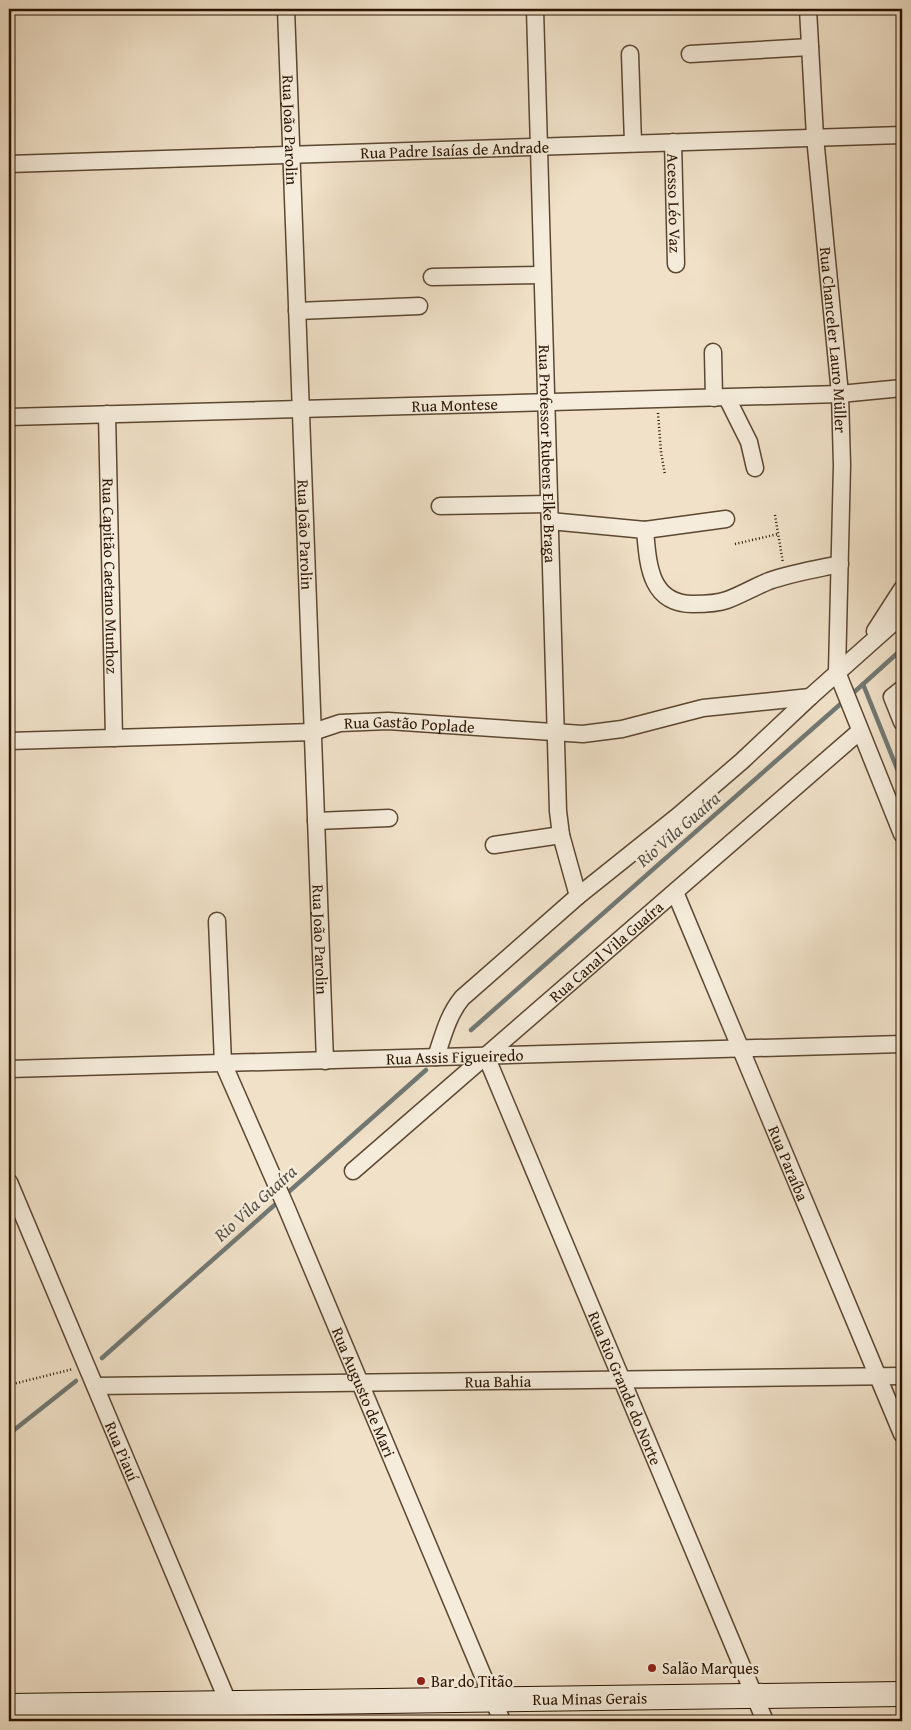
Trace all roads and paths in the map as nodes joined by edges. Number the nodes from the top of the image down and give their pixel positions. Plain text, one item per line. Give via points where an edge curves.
1 (286, 9) edge
2 (535, 9) edge
3 (808, 9) edge
4 (810, 47) junction
5 (630, 54) dead end
6 (690, 54) dead end
7 (902, 135) edge
8 (815, 137) junction
9 (672, 142) junction
10 (633, 144) junction
11 (539, 146) junction
12 (292, 154) junction
13 (9, 164) edge
14 (676, 264) dead end
15 (542, 275) junction
16 (432, 277) dead end
17 (419, 306) dead end
18 (297, 311) junction
19 (713, 352) dead end
20 (902, 388) edge
21 (840, 394) junction
22 (720, 398) junction
23 (657, 400) junction
24 (546, 402) junction
25 (301, 409) junction
26 (106, 414) junction
27 (9, 417) edge
28 (755, 468) dead end
29 (665, 475) dead end
30 (549, 504) junction
31 (440, 506) dead end
32 (775, 515) dead end
33 (726, 519) dead end
34 (550, 521) junction
35 (644, 530) junction
36 (778, 534) junction
37 (735, 544) dead end
38 (840, 564) junction
39 (785, 576) junction
40 (902, 588) edge
41 (902, 615) edge
42 (865, 647) junction
43 (837, 672) junction
44 (897, 693) edge
45 (810, 697) junction
46 (902, 722) edge
47 (860, 731) junction
48 (313, 732) junction
49 (556, 733) junction
50 (114, 738) junction
51 (9, 741) edge
52 (389, 818) dead end
53 (316, 821) junction
54 (902, 834) edge
55 (561, 835) junction
56 (494, 845) dead end
57 (675, 892) junction
58 (578, 896) junction
59 (217, 921) dead end
60 (902, 1044) edge
61 (741, 1049) junction
62 (486, 1056) junction
63 (436, 1057) junction
64 (325, 1061) junction
65 (223, 1063) junction
66 (9, 1070) edge
67 (353, 1171) dead end
68 (9, 1182) edge
69 (86, 1366) junction
70 (878, 1376) junction
71 (902, 1376) edge
72 (621, 1379) junction
73 (360, 1382) junction
74 (9, 1385) edge
75 (96, 1386) junction
76 (902, 1434) edge
77 (902, 1694) edge
78 (754, 1696) junction
79 (9, 1706) edge
80 (497, 1711) edge
81 (233, 1713) edge
82 (765, 1721) edge

1 - 12 street, Rua João Parolin
2 - 11 street, Rua Professor Rubens Elke Braga
3 - 4 street, Rua Chanceler Lauro Müller
4 - 6 street
4 - 8 street, Rua Chanceler Lauro Müller
5 - 10 street
7 - 8 street, Rua Padre Isaías de Andrade
8 - 9 street, Rua Padre Isaías de Andrade
8 - 21 street, Rua Chanceler Lauro Müller
9 - 10 street, Rua Padre Isaías de Andrade
9 - 14 street, Acesso Léo Vaz
10 - 11 street, Rua Padre Isaías de Andrade
11 - 12 street, Rua Padre Isaías de Andrade
11 - 15 street, Rua Professor Rubens Elke Braga
12 - 13 street, Rua Padre Isaías de Andrade
12 - 18 street, Rua João Parolin
15 - 16 street
15 - 24 street, Rua Professor Rubens Elke Braga
17 - 18 street
18 - 25 street, Rua João Parolin
19 - 22 street
20 - 21 street, Rua Montese
21 - 22 street, Rua Montese
21 - 38 street, Rua Chanceler Lauro Müller
22 - 23 street, Rua Montese
22 - 28 street via 749,442
23 - 24 street, Rua Montese
23 - 29 path
24 - 25 street, Rua Montese
24 - 30 street, Rua Professor Rubens Elke Braga
25 - 26 street, Rua Montese
25 - 48 street, Rua João Parolin
26 - 27 street, Rua Montese
26 - 50 street, Rua Capitão Caetano Munhoz
30 - 31 street
30 - 34 street, Rua Professor Rubens Elke Braga
32 - 36 path
33 - 35 street
34 - 35 street
34 - 49 street, Rua Professor Rubens Elke Braga
35 - 39 street via 652,576 657,587 674,602 706,604 724,601
36 - 37 path
36 - 39 path
38 - 39 street
38 - 43 street, Rua Chanceler Lauro Müller
40 - 42 street
41 - 42 street
42 - 43 street
43 - 45 street
43 - 47 street, Rua Chanceler Lauro Müller
44 - 46 street
45 - 49 street, Rua Gastão Poplade via 703,708 600,733
45 - 58 street via 686,810
47 - 54 street, Rua Chanceler Lauro Müller
47 - 57 street, Rua Canal Vila Guaíra
48 - 49 street, Rua Gastão Poplade via 340,723 388,721
48 - 50 street, Rua Gastão Poplade
48 - 53 street, Rua João Parolin
49 - 55 street, Rua Professor Rubens Elke Braga
50 - 51 street, Rua Gastão Poplade
52 - 53 street
53 - 64 street, Rua João Parolin
55 - 56 street
55 - 58 street, Rua Professor Rubens Elke Braga
57 - 61 street, Rua Paraíba
57 - 62 street, Rua Canal Vila Guaíra
58 - 63 street via 462,998 448,1021
59 - 65 street
60 - 61 street, Rua Assis Figueiredo
61 - 62 street, Rua Assis Figueiredo
61 - 70 street, Rua Paraíba
62 - 63 street, Rua Assis Figueiredo
62 - 67 street, Rua Canal Vila Guaíra
62 - 72 street, Rua Rio Grande do Norte
63 - 64 street, Rua Assis Figueiredo
64 - 65 street, Rua Assis Figueiredo
65 - 66 street, Rua Assis Figueiredo
65 - 73 street, Rua Augusto de Mari
68 - 69 street, Rua Piauí
69 - 74 path
69 - 75 street, Rua Piauí
70 - 71 street, Rua Bahia
70 - 72 street, Rua Bahia
70 - 76 street, Rua Paraíba
72 - 73 street, Rua Bahia
72 - 78 street, Rua Rio Grande do Norte
73 - 75 street, Rua Bahia
73 - 80 street, Rua Augusto de Mari
75 - 81 street, Rua Piauí
77 - 78 street, Rua Minas Gerais
78 - 80 street, Rua Minas Gerais
78 - 82 street, Rua Rio Grande do Norte
79 - 81 street, Rua Minas Gerais
80 - 81 street, Rua Minas Gerais

